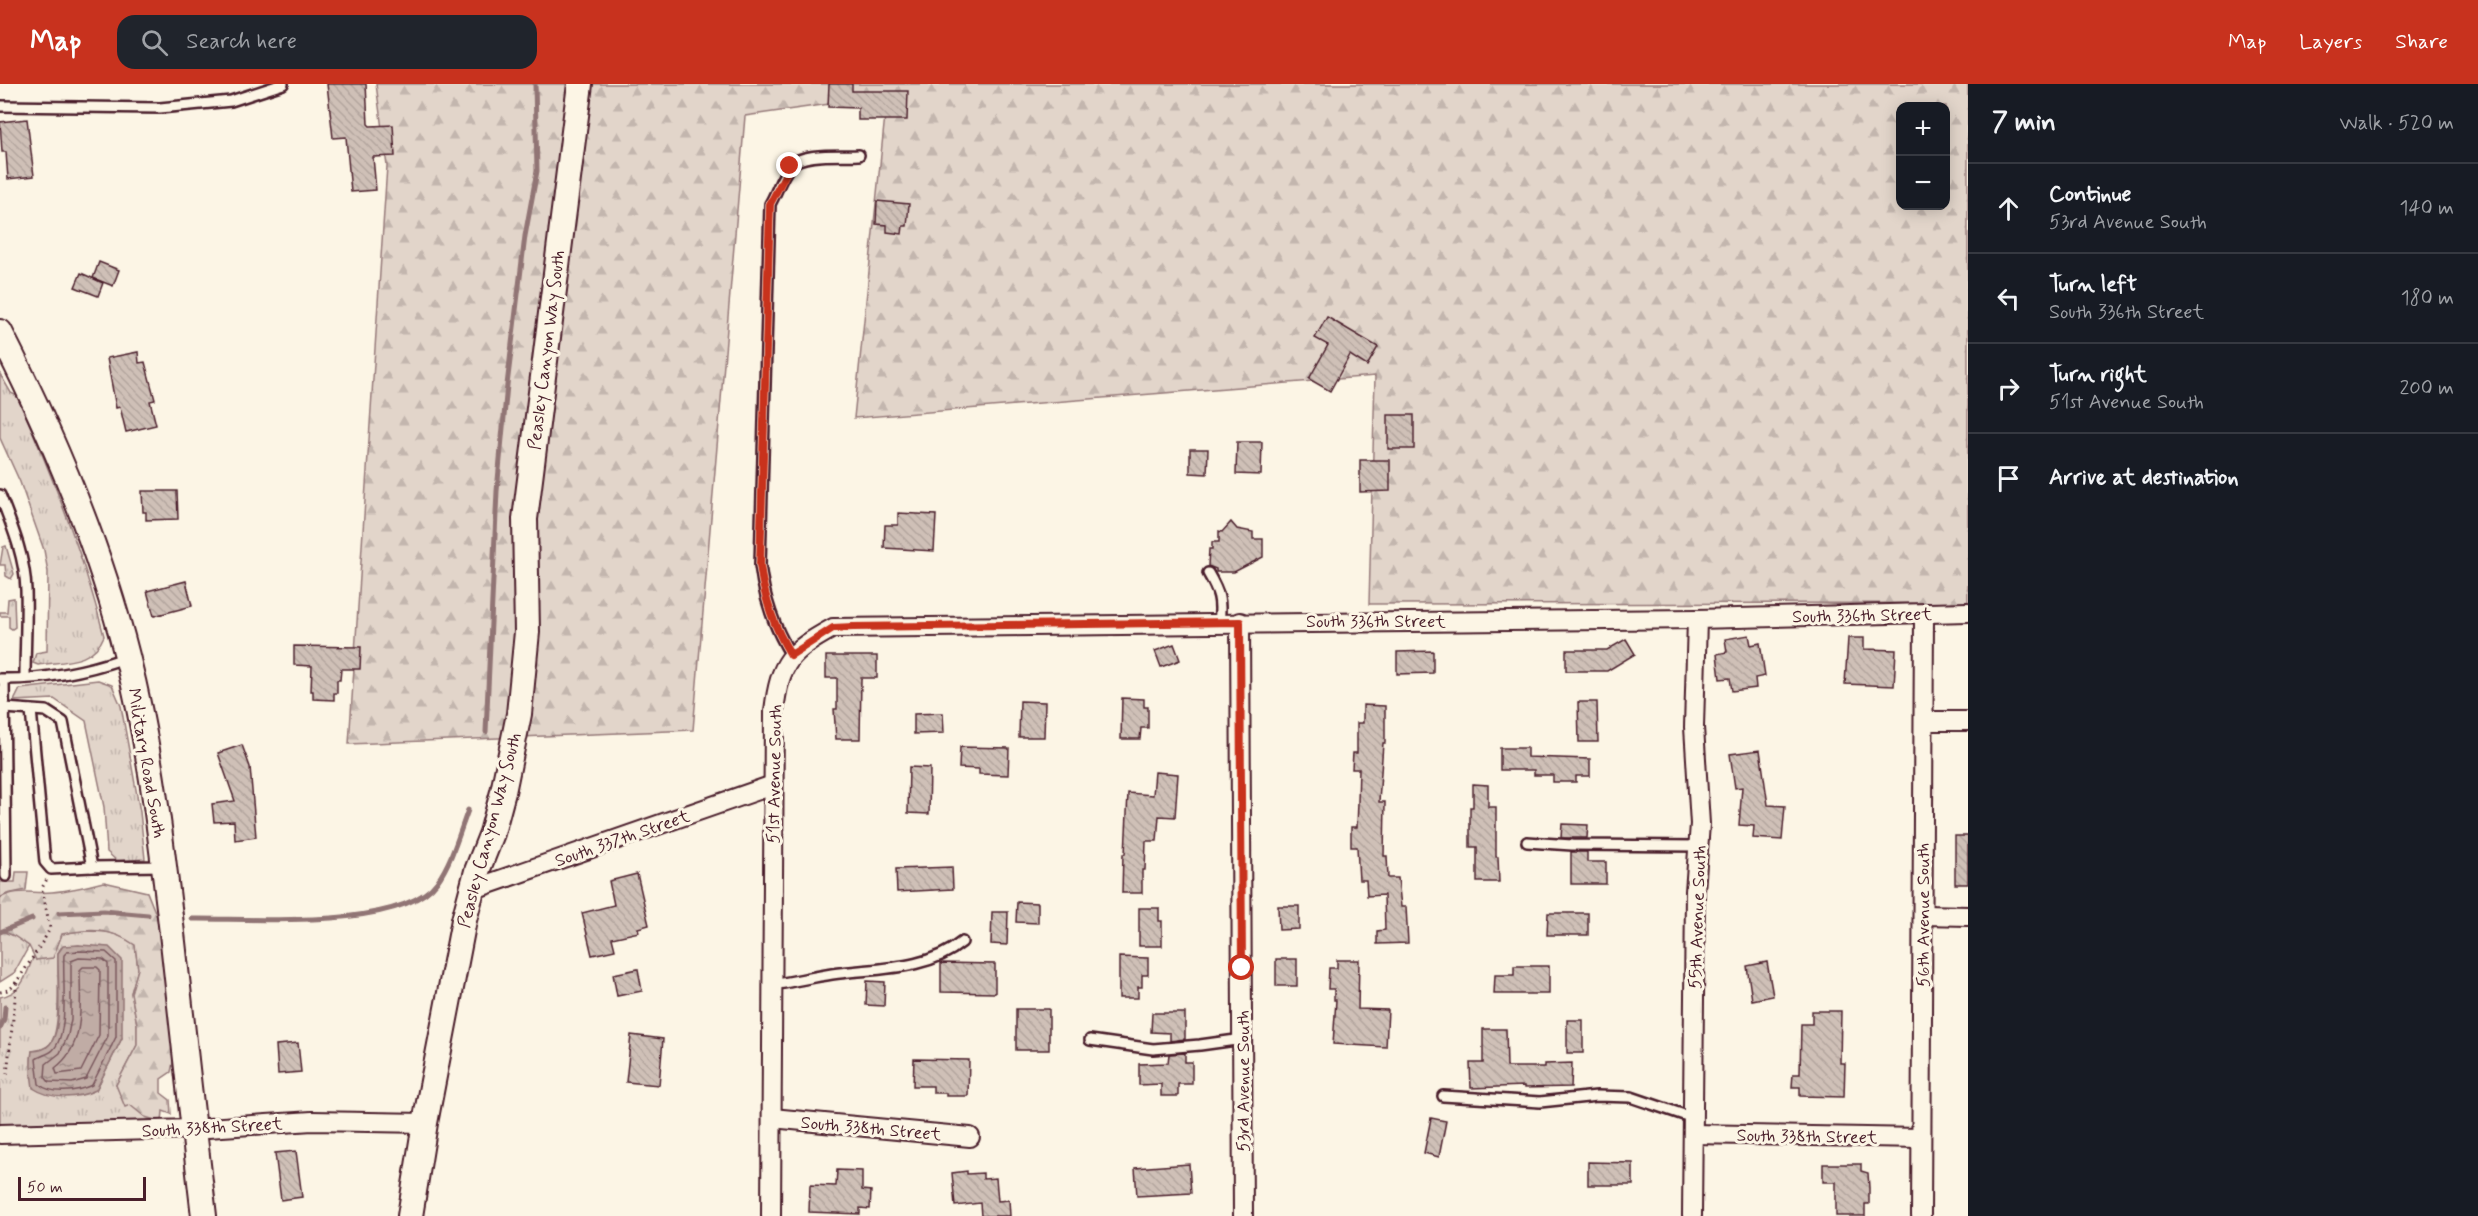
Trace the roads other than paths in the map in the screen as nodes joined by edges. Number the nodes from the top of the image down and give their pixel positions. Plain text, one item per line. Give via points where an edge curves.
1 (283, 84) edge
2 (580, 84) edge
3 (0, 106) edge
4 (859, 155) dead end
5 (1, 336) edge
6 (0, 495) edge
7 (1208, 573) dead end
8 (1968, 612) edge
9 (1924, 614) junction
10 (1697, 619) junction
11 (1240, 622) junction
12 (1220, 623) junction
13 (791, 655) junction
14 (128, 657) junction
15 (25, 678) junction
16 (2, 680) edge
17 (4, 708) junction
18 (31, 710) junction
19 (1924, 721) junction
20 (1968, 721) edge
21 (3, 776) edge
22 (773, 785) junction
23 (1527, 842) dead end
24 (1699, 846) junction
25 (164, 866) junction
26 (92, 867) junction
27 (6, 876) dead end
28 (471, 890) junction
29 (1924, 915) junction
30 (1968, 916) edge
31 (962, 942) dead end
32 (772, 985) junction
33 (1243, 1039) junction
34 (1090, 1040) dead end
35 (1443, 1096) dead end
36 (772, 1118) junction
37 (425, 1123) junction
38 (1693, 1126) junction
39 (194, 1129) junction
40 (0, 1134) edge
41 (970, 1137) dead end
42 (1921, 1138) junction
43 (204, 1216) edge
44 (410, 1216) edge
45 (771, 1216) edge
46 (1243, 1216) edge
47 (1692, 1216) edge
48 (1921, 1216) edge

1 - 3 lane via 231,101 160,108
2 - 28 street, Peasley Canyon Way South via 525,519 527,632 519,714 495,823
4 - 13 lane via 807,156 794,161 770,204 760,565 764,595 777,633
5 - 14 street, Military Road South via 79,502
6 - 15 lane via 16,535 24,570
7 - 12 lane via 1218,590
8 - 9 street, South 336th Street
9 - 10 street, South 336th Street
9 - 19 street, 56th Avenue South
10 - 11 street, South 336th Street
10 - 24 street, 55th Avenue South via 1694,727
11 - 12 street, South 336th Street
11 - 33 street, 53rd Avenue South
12 - 13 street, South 336th Street via 833,628
13 - 22 street, 51st Avenue South via 781,672 776,693
14 - 15 lane via 80,672
14 - 25 street, Military Road South
15 - 16 lane
16 - 17 lane
17 - 18 lane
17 - 21 lane
18 - 26 lane via 46,711 63,722
18 - 26 lane via 45,862 51,869
19 - 20 street
19 - 29 street, 56th Avenue South
21 - 27 lane
22 - 28 street, South 337th Street
22 - 32 street, 51st Avenue South
23 - 24 lane
24 - 38 street, 55th Avenue South via 1695,891
25 - 26 lane
25 - 39 street, Military Road South
28 - 37 street, Peasley Canyon Way South
29 - 30 street
29 - 42 street, 56th Avenue South
31 - 32 lane via 926,962
32 - 36 street, 51st Avenue South
33 - 34 lane via 1153,1049
33 - 46 street, 53rd Avenue South
35 - 38 lane via 1540,1102 1631,1097
36 - 41 street, South 338th Street
36 - 45 street, 51st Avenue South
37 - 39 street, South 338th Street via 312,1121
37 - 44 street, Peasley Canyon Way South
38 - 42 street, South 338th Street
38 - 47 street, 55th Avenue South
39 - 40 street, South 338th Street
39 - 43 street, Military Road South
42 - 48 street, 56th Avenue South

